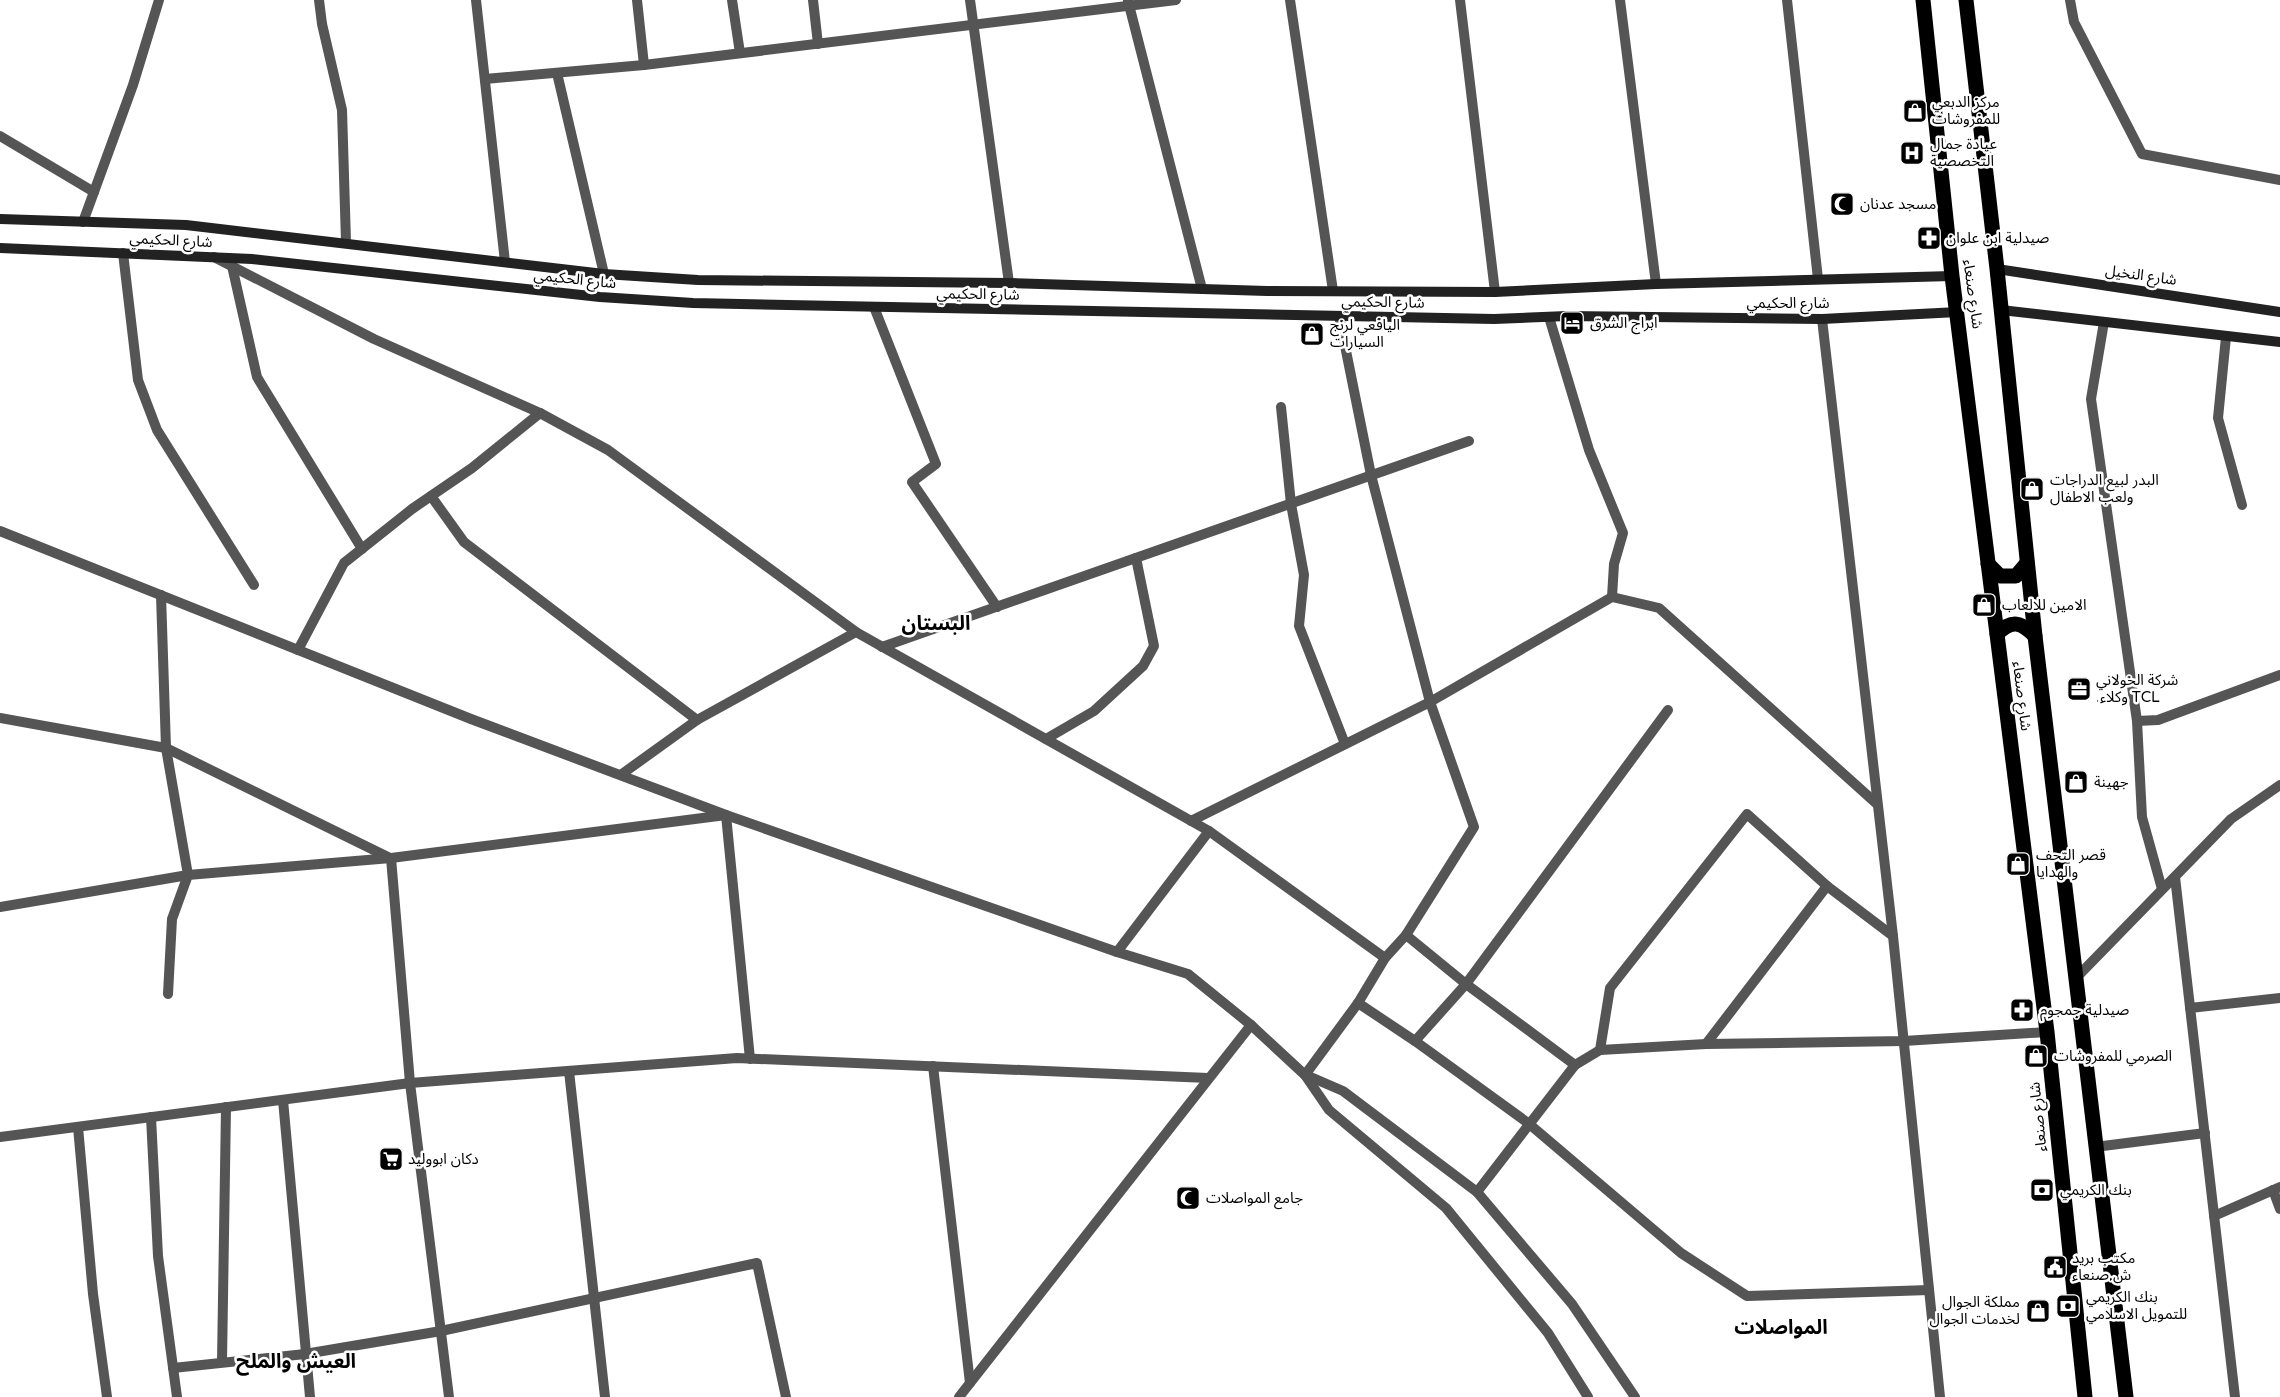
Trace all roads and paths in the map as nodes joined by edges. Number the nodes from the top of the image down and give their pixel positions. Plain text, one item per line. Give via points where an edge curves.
1 (159, 0) edge
2 (319, 0) edge
3 (476, 0) edge
4 (637, 0) edge
5 (732, 0) edge
6 (813, 0) edge
7 (970, 0) edge
8 (1176, 0) edge
9 (1290, 0) edge
10 (1460, 0) edge
11 (1620, 0) edge
12 (1787, 0) edge
13 (1922, 0) edge
14 (1966, 0) edge
15 (2070, 0) edge
16 (1128, 3) edge
17 (973, 24) junction
18 (818, 44) junction
19 (740, 53) junction
20 (644, 64) junction
21 (557, 73) junction
22 (485, 79) junction
23 (0, 136) edge
24 (2280, 180) edge
25 (94, 192) junction
26 (0, 219) edge
27 (83, 222) junction
28 (346, 242) junction
29 (0, 248) edge
30 (123, 253) junction
31 (213, 257) junction
32 (506, 262) junction
33 (232, 266) junction
34 (1997, 269) junction
35 (604, 274) junction
36 (1952, 276) junction
37 (1818, 279) junction
38 (1009, 283) junction
39 (1656, 284) junction
40 (1202, 289) junction
41 (1333, 291) junction
42 (1495, 292) junction
43 (874, 307) junction
44 (2001, 310) junction
45 (1958, 312) junction
46 (2280, 312) edge
47 (1340, 316) junction
48 (1549, 317) junction
49 (1822, 319) junction
50 (2104, 322) junction
51 (2226, 337) junction
52 (2280, 342) edge
53 (1281, 407) dead end
54 (540, 413) junction
55 (1469, 440) dead end
56 (1371, 475) junction
57 (431, 496) junction
58 (1290, 504) junction
59 (2242, 505) dead end
60 (0, 531) edge
61 (362, 549) junction
62 (1136, 558) junction
63 (2027, 563) junction
64 (1988, 564) junction
65 (254, 584) dead end
66 (161, 595) junction
67 (1612, 597) junction
68 (997, 608) junction
69 (856, 632) junction
70 (1997, 634) junction
71 (2034, 636) junction
72 (882, 647) junction
73 (298, 650) junction
74 (2280, 675) edge
75 (1430, 702) junction
76 (1668, 710) dead end
77 (0, 718) edge
78 (697, 720) junction
79 (2137, 721) junction
80 (1046, 739) junction
81 (1345, 744) junction
82 (166, 748) junction
83 (622, 774) junction
84 (2280, 786) edge
85 (1877, 804) junction
86 (726, 815) junction
87 (1191, 821) junction
88 (1209, 831) junction
89 (391, 858) junction
90 (188, 875) junction
91 (2175, 877) junction
92 (1827, 886) junction
93 (2162, 890) junction
94 (0, 907) edge
95 (1406, 934) junction
96 (1893, 936) junction
97 (1117, 952) junction
98 (1385, 958) junction
99 (2075, 979) junction
100 (1466, 984) junction
101 (168, 994) dead end
102 (2280, 998) edge
103 (1358, 1004) junction
104 (2190, 1008) junction
105 (1251, 1025) junction
106 (2047, 1032) junction
107 (1415, 1041) junction
108 (1904, 1041) junction
109 (1706, 1044) junction
110 (1600, 1050) junction
111 (750, 1059) junction
112 (1575, 1065) junction
113 (933, 1066) junction
114 (569, 1071) junction
115 (1305, 1075) junction
116 (1208, 1078) junction
117 (410, 1083) junction
118 (283, 1100) junction
119 (226, 1107) junction
120 (151, 1117) junction
121 (1528, 1123) junction
122 (78, 1127) junction
123 (2205, 1133) junction
124 (0, 1137) edge
125 (2095, 1147) junction
126 (2277, 1188) edge
127 (1477, 1192) junction
128 (2280, 1209) edge
129 (2214, 1216) junction
130 (1929, 1290) junction
131 (594, 1298) junction
132 (441, 1331) junction
133 (305, 1354) junction
134 (222, 1362) junction
135 (173, 1368) junction
136 (970, 1383) junction
137 (107, 1397) edge
138 (177, 1397) edge
139 (310, 1397) edge
140 (449, 1397) edge
141 (605, 1397) edge
142 (786, 1397) edge
143 (959, 1397) edge
144 (1588, 1397) edge
145 (1635, 1397) edge
146 (1940, 1397) edge
147 (2084, 1397) edge
148 (2126, 1397) edge
149 (2234, 1397) edge

1 - 25 street via 133,85
2 - 28 street via 342,110
3 - 22 street
4 - 20 street
5 - 19 street
6 - 18 street
7 - 17 street
8 - 16 street
9 - 41 street
10 - 42 street
11 - 39 street
12 - 37 street
13 - 36 highway, شارع صنعاء
14 - 34 highway, شارع صنعاء
15 - 24 street via 2074,22 2142,154
16 - 17 street
16 - 40 street
17 - 18 street
17 - 38 street
18 - 19 street
19 - 20 street
20 - 21 street
21 - 22 street
21 - 35 street
22 - 32 street
23 - 25 street
25 - 27 street
26 - 27 street, شارع الحكيمي
27 - 28 street, شارع الحكيمي via 186,225
28 - 32 street, شارع الحكيمي
29 - 30 street, شارع الحكيمي
30 - 31 street, شارع الحكيمي
30 - 65 street via 138,380 157,430
31 - 33 street
31 - 43 street, شارع الحكيمي via 600,297 693,303
32 - 35 street, شارع الحكيمي
33 - 54 street via 374,339
33 - 61 street via 257,377
34 - 44 highway, شارع صنعاء
34 - 46 street, شارع النخيل
35 - 38 street, شارع الحكيمي via 698,280
36 - 37 street, شارع الحكيمي
36 - 45 highway, شارع صنعاء
37 - 39 street, شارع الحكيمي
38 - 40 street, شارع الحكيمي
39 - 42 street, شارع الحكيمي
40 - 41 street, شارع الحكيمي
41 - 42 street, شارع الحكيمي
43 - 47 street, شارع الحكيمي
43 - 68 street via 936,464 912,482
44 - 50 street
44 - 63 highway, شارع صنعاء
45 - 49 street, شارع الحكيمي
45 - 64 highway, شارع صنعاء
47 - 48 street, شارع الحكيمي
47 - 56 street
48 - 49 street, شارع الحكيمي
48 - 67 street via 1589,450 1623,533 1614,564
49 - 85 street
50 - 51 street
50 - 79 street via 2091,399
51 - 52 street
51 - 59 street via 2218,418
53 - 58 street
54 - 57 street via 472,468
54 - 69 street via 608,450
55 - 56 street
56 - 58 street
56 - 75 street
57 - 61 street
57 - 78 street via 464,542
58 - 62 street
58 - 81 street via 1304,575 1299,626
60 - 66 street
61 - 73 street via 344,563
62 - 68 street
62 - 80 street via 1154,646 1142,666 1094,711
63 - 64 highway via 2016,576 2000,576
63 - 71 highway, شارع صنعاء
64 - 70 highway, شارع صنعاء
66 - 73 street
66 - 82 street
67 - 75 street
67 - 85 street via 1659,608
68 - 72 street
69 - 72 street
69 - 78 street
70 - 71 highway via 2005,626 2013,624 2025,627
70 - 106 highway, شارع صنعاء
71 - 99 highway, شارع صنعاء
72 - 80 street
73 - 83 street via 471,719
74 - 79 street via 2158,720
75 - 81 street
75 - 95 street via 1474,827
76 - 100 street
77 - 82 street
78 - 83 street
79 - 93 street via 2142,817
80 - 87 street
81 - 87 street
82 - 89 street
82 - 90 street
83 - 86 street
84 - 91 street via 2230,819
85 - 96 street
86 - 89 street
86 - 97 street
86 - 111 street
87 - 88 street
88 - 97 street
88 - 98 street
89 - 90 street
89 - 117 street
90 - 94 street
90 - 101 street via 172,920
91 - 93 street
91 - 104 street
92 - 96 street
92 - 109 street
92 - 110 street via 1747,814 1610,988
93 - 99 street
95 - 98 street
95 - 100 street
96 - 108 street
97 - 105 street via 1188,974
98 - 103 street
99 - 125 highway, شارع صنعاء
100 - 107 street
100 - 112 street
102 - 104 street
103 - 107 street
103 - 115 street
104 - 123 street
105 - 115 street
105 - 116 street
106 - 108 street
106 - 147 highway, شارع صنعاء
107 - 121 street
108 - 109 street
108 - 130 street
109 - 110 street
110 - 112 street
111 - 113 street
111 - 114 street
112 - 121 street
113 - 116 street
113 - 136 street
114 - 117 street
114 - 131 street
115 - 127 street via 1343,1091
115 - 144 street via 1329,1110 1446,1208 1548,1333
116 - 136 street
117 - 118 street
117 - 132 street
118 - 119 street
118 - 133 street
119 - 120 street
119 - 134 street
120 - 122 street
120 - 135 street via 158,1256
121 - 127 street
121 - 130 street via 1681,1253 1747,1296
122 - 124 street
122 - 137 street via 92,1294
123 - 125 street
123 - 129 street
125 - 148 highway, شارع صنعاء
126 - 128 street
126 - 129 street
127 - 145 street via 1572,1304
129 - 149 street
130 - 146 street
131 - 132 street
131 - 141 street
131 - 142 street via 757,1263
132 - 133 street
132 - 140 street
133 - 134 street
133 - 139 street
134 - 135 street
135 - 138 street
136 - 143 street

